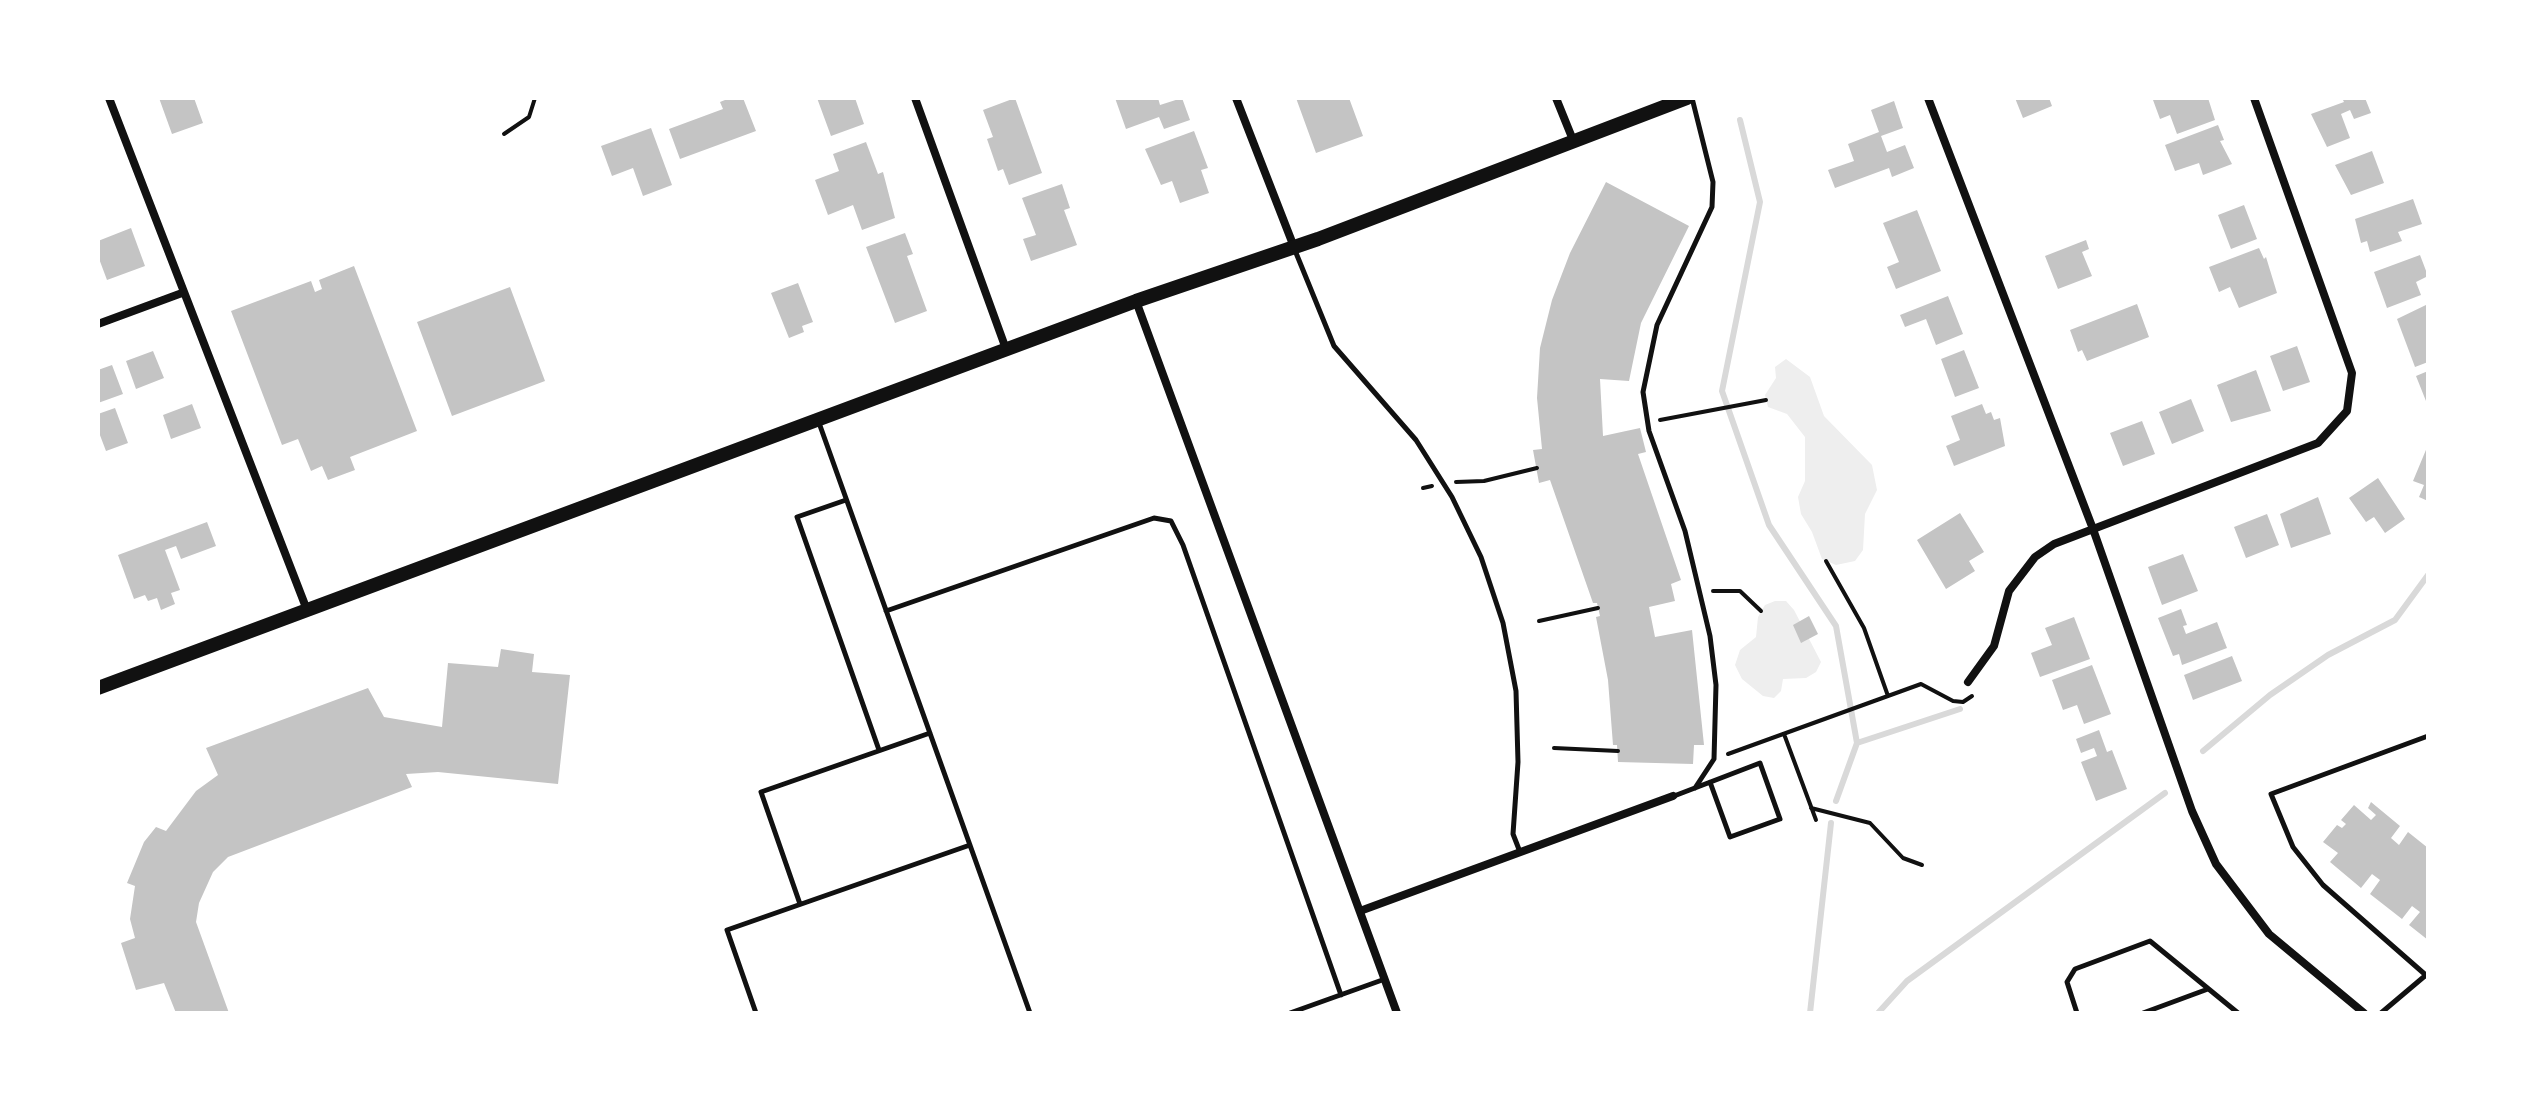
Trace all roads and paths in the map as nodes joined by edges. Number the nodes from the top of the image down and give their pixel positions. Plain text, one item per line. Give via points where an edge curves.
1 (109, 98) edge
2 (535, 98) edge
3 (915, 98) edge
4 (1236, 98) edge
5 (1556, 98) edge
6 (1690, 98) edge
7 (1928, 98) edge
8 (2254, 98) edge
9 (504, 134) dead end
10 (1573, 140) junction
11 (1294, 247) junction
12 (182, 293) junction
13 (1136, 301) junction
14 (98, 324) edge
15 (1006, 349) junction
16 (1766, 400) dead end
17 (817, 419) junction
18 (1648, 422) junction
19 (1537, 468) dead end
20 (1443, 482) junction
21 (1423, 488) dead end
22 (846, 500) junction
23 (2093, 529) junction
24 (1826, 561) dead end
25 (1702, 594) junction
26 (1598, 608) dead end
27 (307, 610) junction
28 (886, 611) junction
29 (1761, 611) dead end
30 (1539, 621) dead end
31 (1968, 682) dead end
32 (98, 688) edge
33 (1973, 695) dead end
34 (1888, 696) junction
35 (930, 733) junction
36 (1784, 734) junction
37 (2428, 736) edge
38 (1554, 748) dead end
39 (879, 750) junction
40 (1618, 751) dead end
41 (1714, 759) junction
42 (1710, 782) junction
43 (1695, 788) junction
44 (1673, 796) joint
45 (1811, 808) junction
46 (1816, 820) dead end
47 (970, 845) junction
48 (1520, 853) junction
49 (1922, 865) dead end
50 (800, 904) junction
51 (1360, 911) junction
52 (2427, 976) edge
53 (1385, 979) junction
54 (2208, 989) junction
55 (1341, 995) junction
56 (756, 1013) edge
57 (1030, 1013) edge
58 (1290, 1013) edge
59 (1397, 1013) edge
60 (2077, 1013) edge
61 (2143, 1013) edge
62 (2238, 1013) edge
63 (2364, 1013) edge
64 (2381, 1013) edge

1 - 12 street
2 - 9 path via 529,117
3 - 15 street
4 - 11 street
5 - 10 street
6 - 10 main road
6 - 18 lane via 1713,182 1712,207 1657,325 1643,392
7 - 23 street
8 - 23 street via 2348,359 2351,401 2340,422 2318,443
10 - 11 main road
11 - 13 main road
11 - 20 lane via 1334,346 1416,440
12 - 14 street
12 - 27 street
13 - 15 main road
13 - 51 street
15 - 17 main road
16 - 18 path
17 - 22 lane
17 - 27 main road
18 - 25 lane
19 - 20 path via 1484,481
20 - 21 path
20 - 48 lane via 1481,557 1503,623 1516,691 1513,834
22 - 28 lane
22 - 39 lane via 797,517
23 - 31 street via 2054,544 2019,574 1994,646
23 - 63 street via 2192,811 2216,864 2269,934
24 - 34 path via 1864,628
25 - 29 path via 1740,591
25 - 41 lane via 1716,685
26 - 30 path
27 - 32 main road
28 - 35 lane
28 - 55 lane via 1154,518 1171,521
33 - 34 path via 1953,701 1921,684
34 - 36 path
35 - 39 lane
35 - 47 lane
36 - 41 path
36 - 45 path
37 - 52 lane via 2271,794 2293,847 2323,885
38 - 40 path
39 - 50 lane via 761,792
41 - 43 lane
42 - 42 lane via 1760,763 1780,819 1730,837
42 - 43 lane
43 - 44 lane
44 - 48 street
45 - 46 path
45 - 49 path via 1870,823 1903,858
47 - 50 lane
47 - 57 lane
48 - 51 street
50 - 56 lane via 727,930
51 - 53 street
52 - 64 lane
53 - 55 lane
53 - 59 street
54 - 60 lane via 2150,941 2075,969 2067,982
54 - 61 lane
54 - 62 lane
55 - 58 lane

